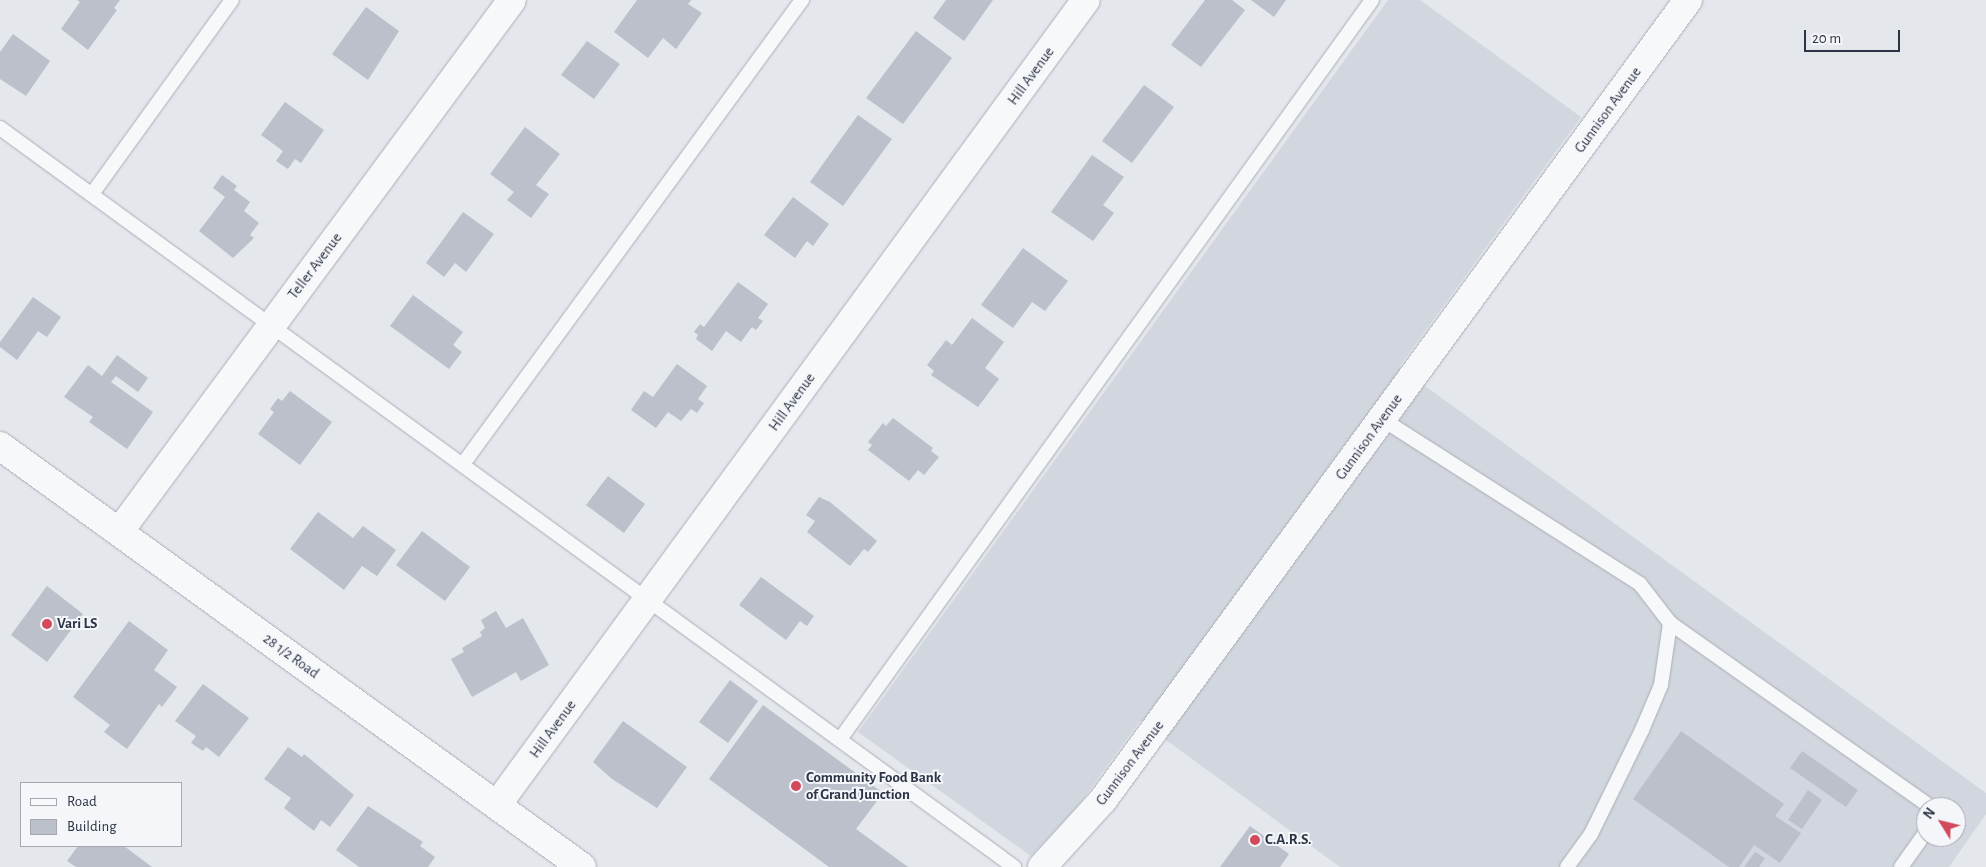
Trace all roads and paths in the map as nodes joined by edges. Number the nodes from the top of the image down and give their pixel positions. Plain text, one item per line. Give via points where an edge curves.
1 (232, 0) edge
2 (512, 0) edge
3 (802, 0) edge
4 (1086, 0) edge
5 (1372, 0) edge
6 (1688, 0) edge
7 (0, 128) edge
8 (92, 194) junction
9 (271, 326) junction
10 (1382, 419) junction
11 (0, 446) edge
12 (462, 464) junction
13 (119, 532) junction
14 (648, 598) junction
15 (1670, 623) junction
16 (840, 738) junction
17 (1917, 797) edge
18 (497, 805) junction
19 (1916, 846) edge
20 (582, 867) edge
21 (1014, 867) edge
22 (1042, 867) edge
23 (1567, 867) edge
24 (1901, 867) edge

1 - 8 lane
2 - 9 street, Teller Avenue
3 - 12 lane
4 - 14 street, Hill Avenue
5 - 16 lane
6 - 10 street, Gunnison Avenue
7 - 8 lane
8 - 9 lane
9 - 12 lane
9 - 13 street, Teller Avenue
10 - 15 lane via 1640,584
10 - 22 street, Gunnison Avenue via 1103,800
11 - 13 street, 28 1/2 Road
12 - 14 lane
13 - 18 street, 28 1/2 Road
14 - 16 lane
14 - 18 street, Hill Avenue
15 - 17 lane
15 - 23 lane via 1661,685 1591,834
16 - 21 lane
18 - 20 street, 28 1/2 Road
19 - 24 lane

